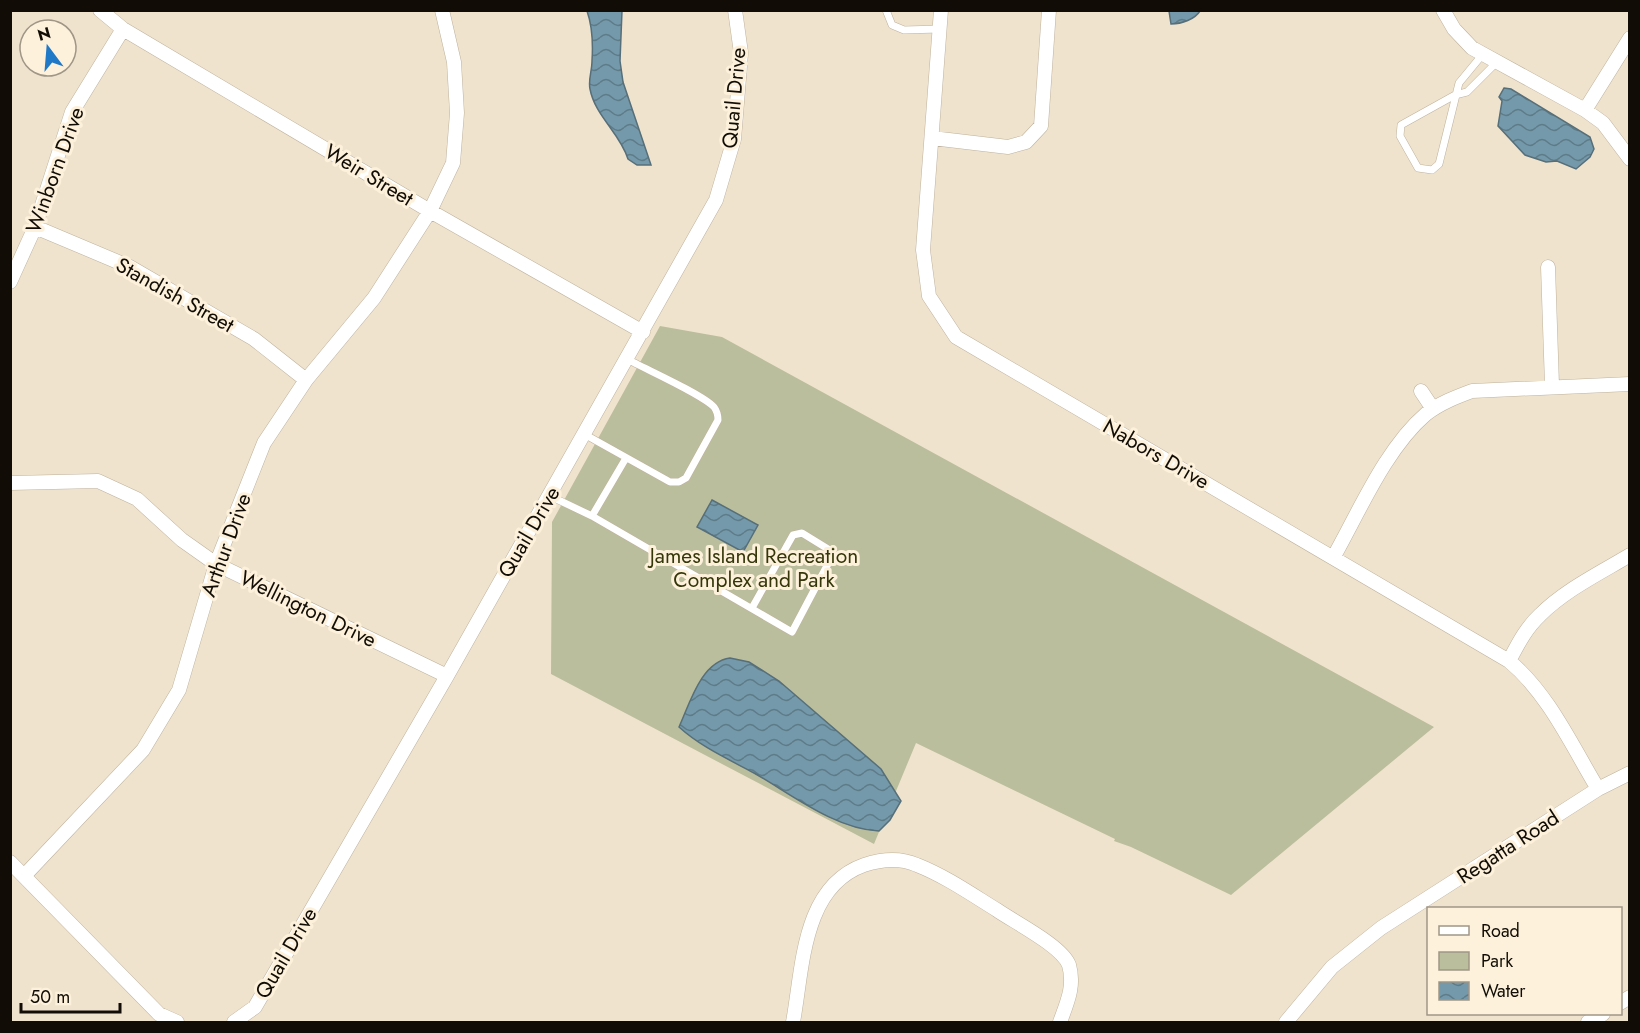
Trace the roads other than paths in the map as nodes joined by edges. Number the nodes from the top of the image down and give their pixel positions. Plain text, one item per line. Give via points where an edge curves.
1 (100, 10) edge
2 (442, 10) edge
3 (735, 10) edge
4 (886, 10) edge
5 (941, 10) edge
6 (1049, 10) edge
7 (1443, 10) edge
8 (123, 29) junction
9 (940, 29) junction
10 (1629, 38) edge
11 (1483, 54) junction
12 (1497, 62) junction
13 (1455, 95) junction
14 (1585, 110) junction
15 (932, 138) junction
16 (1629, 159) edge
17 (430, 211) junction
18 (35, 227) junction
19 (1548, 267) dead end
20 (10, 282) edge
21 (643, 332) junction
22 (627, 359) junction
23 (306, 380) junction
24 (1629, 384) edge
25 (1552, 385) junction
26 (1420, 391) dead end
27 (1433, 409) junction
28 (585, 434) junction
29 (626, 458) junction
30 (10, 483) edge
31 (550, 496) junction
32 (592, 516) junction
33 (1629, 555) edge
34 (1333, 558) junction
35 (216, 564) junction
36 (752, 608) junction
37 (1509, 661) junction
38 (447, 676) junction
39 (1629, 773) edge
40 (1598, 789) junction
41 (10, 862) edge
42 (24, 876) junction
43 (1601, 1015) edge
44 (177, 1023) edge
45 (234, 1023) edge
46 (793, 1023) edge
47 (1060, 1023) edge
48 (1286, 1023) edge
49 (1588, 1023) edge

1 - 8 street, Weir Street
2 - 17 street via 454,62 456,123 453,163
3 - 21 street, Quail Drive via 741,53 734,139 716,200
4 - 9 lane via 892,25 904,30
5 - 9 street, Nabors Drive
6 - 15 street via 1041,126 1026,142 1008,147
7 - 11 street via 1454,29
8 - 17 street, Weir Street
8 - 18 street, Winborn Drive via 72,112
9 - 15 street, Nabors Drive
10 - 14 street
11 - 12 street
11 - 13 lane via 1459,83
12 - 13 lane via 1467,92
12 - 14 street
13 - 13 lane via 1401,125 1400,136 1418,168 1432,170 1439,164
14 - 16 street via 1603,123
15 - 34 street, Nabors Drive via 923,250 929,296 956,337
17 - 21 street, Weir Street
17 - 23 street, Arthur Drive via 374,298
18 - 20 street, Winborn Drive
18 - 23 street, Standish Street via 130,267 254,339
19 - 25 street
21 - 22 street, Quail Drive
22 - 28 street, Quail Drive
22 - 29 lane via 714,406 718,420 686,478 679,482 664,479
23 - 35 street, Arthur Drive via 264,442
24 - 25 street
25 - 27 street via 1472,391
26 - 27 street
27 - 34 street via 1408,432 1392,455
28 - 29 lane
28 - 31 street, Quail Drive
29 - 32 lane
30 - 35 street, Wellington Drive via 98,481 137,499 182,540
31 - 32 lane
31 - 38 street, Quail Drive
32 - 36 lane
33 - 37 street via 1541,614 1525,632
34 - 37 street, Nabors Drive
35 - 38 street, Wellington Drive
35 - 42 street, Arthur Drive via 179,690 143,750
36 - 36 lane via 792,632 830,560 828,549 802,533 793,535
37 - 40 street, Nabors Drive via 1537,690
38 - 45 street, Quail Drive via 255,1007
39 - 40 street, Regatta Road
40 - 48 street, Regatta Road via 1381,928 1332,967
41 - 42 street
42 - 44 street via 159,1014
43 - 49 street
46 - 47 street via 810,925 825,892 852,869 883,858 916,864 967,891 1053,947 1068,963 1072,990

